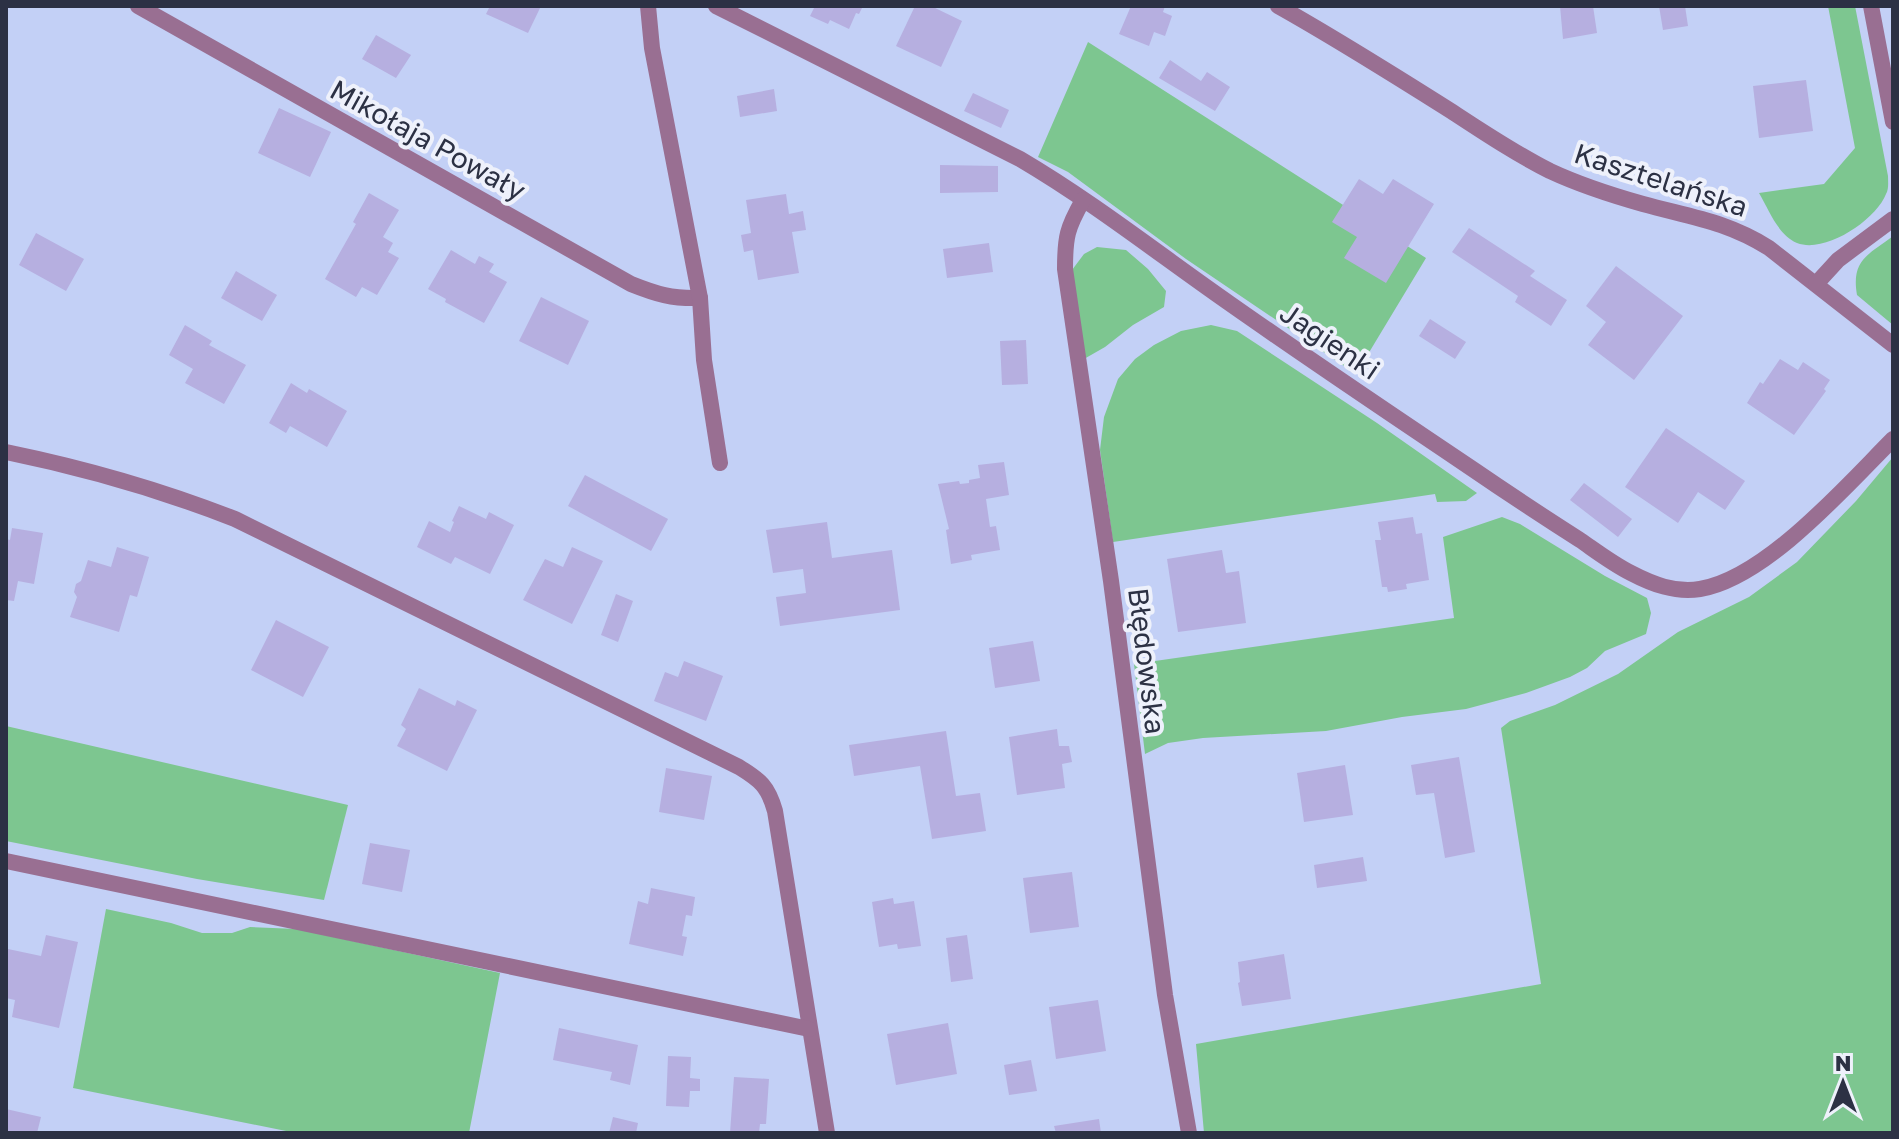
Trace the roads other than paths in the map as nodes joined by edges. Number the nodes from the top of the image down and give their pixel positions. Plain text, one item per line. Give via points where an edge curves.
1 (138, 6) edge
2 (648, 6) edge
3 (716, 6) edge
4 (1278, 6) edge
5 (1871, 6) edge
6 (1893, 122) edge
7 (1083, 200) junction
8 (1893, 219) edge
9 (1816, 284) junction
10 (700, 298) junction
11 (1893, 345) edge
12 (1893, 439) edge
13 (6, 452) edge
14 (720, 463) dead end
15 (6, 861) edge
16 (809, 1029) junction
17 (827, 1133) edge
18 (1189, 1133) edge

1 - 10 street, Mikołaja Powały via 631,284 658,295
2 - 10 street
3 - 7 street, Jagienki via 1020,159
4 - 9 street, Kasztelańska via 1550,171 1731,227
5 - 6 street
7 - 12 street, Jagienki via 1522,503 1629,572 1669,588 1702,589 1748,569 1809,523
7 - 18 street, Błędowska via 1065,243 1065,269 1165,995
8 - 9 street via 1845,253
9 - 11 street, Kasztelańska
10 - 14 street
13 - 16 street via 121,480 235,519 757,778 770,793 775,811
15 - 16 street
16 - 17 street

